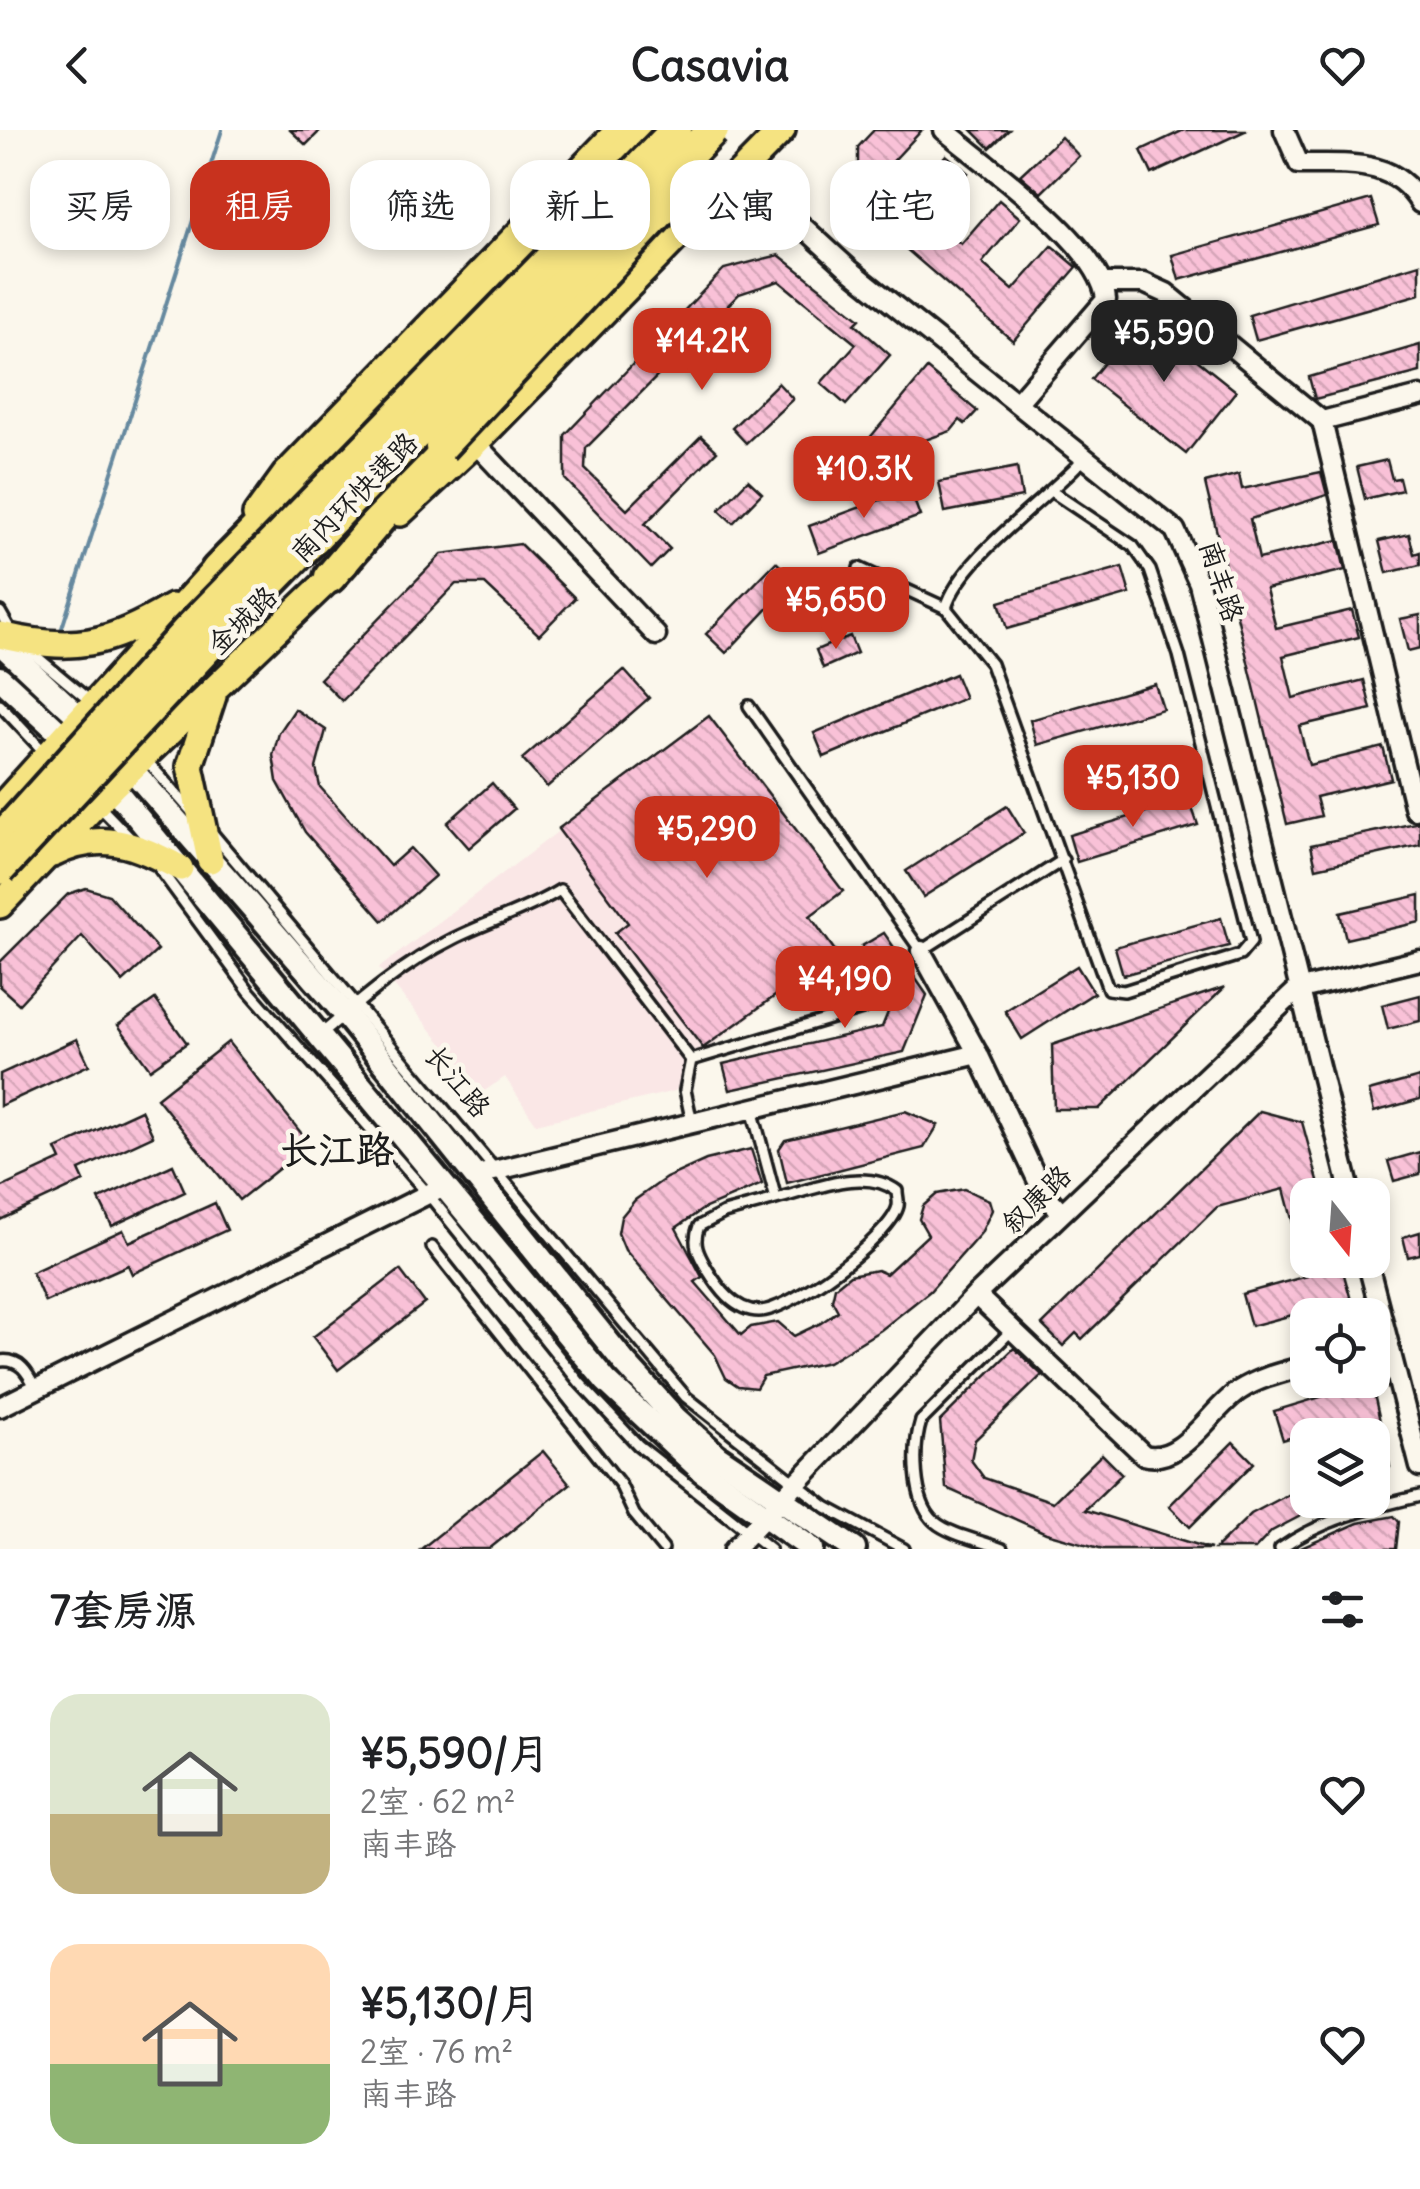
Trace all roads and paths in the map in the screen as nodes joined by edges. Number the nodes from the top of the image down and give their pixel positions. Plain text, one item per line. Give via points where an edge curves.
1 (619, 130) edge
2 (648, 130) edge
3 (676, 130) edge
4 (713, 130) edge
5 (734, 130) edge
6 (782, 130) edge
7 (944, 130) edge
8 (1284, 130) edge
9 (753, 160) edge
10 (1420, 203) edge
11 (810, 234) edge
12 (670, 245) edge
13 (1105, 283) junction
14 (1420, 396) edge
15 (1017, 403) junction
16 (1322, 421) junction
17 (475, 443) junction
18 (1085, 457) junction
19 (1051, 491) junction
20 (858, 568) dead end
21 (217, 570) junction
22 (330, 578) junction
23 (194, 595) junction
24 (946, 608) junction
25 (0, 612) edge
26 (656, 636) dead end
27 (5, 639) edge
28 (0, 678) edge
29 (219, 684) junction
30 (0, 705) edge
31 (748, 706) dead end
32 (70, 727) junction
33 (121, 778) junction
34 (0, 808) edge
35 (1420, 809) edge
36 (198, 819) junction
37 (0, 838) edge
38 (135, 844) junction
39 (44, 858) junction
40 (210, 860) junction
41 (1064, 860) junction
42 (180, 868) junction
43 (0, 869) edge
44 (0, 904) edge
45 (921, 951) junction
46 (1420, 960) edge
47 (1298, 990) junction
48 (862, 1009) dead end
49 (350, 1010) junction
50 (318, 1038) junction
51 (978, 1054) junction
52 (690, 1060) junction
53 (752, 1108) junction
54 (692, 1123) junction
55 (483, 1173) junction
56 (1347, 1178) edge
57 (436, 1190) junction
58 (776, 1200) junction
59 (1062, 1212) junction
60 (432, 1247) dead end
61 (976, 1295) junction
62 (1013, 1329) junction
63 (0, 1361) edge
64 (1290, 1372) edge
65 (1390, 1375) edge
66 (37, 1392) junction
67 (0, 1407) edge
68 (1420, 1467) edge
69 (1420, 1496) edge
70 (779, 1499) junction
71 (749, 1535) junction
72 (663, 1549) edge
73 (734, 1549) edge
74 (770, 1549) edge
75 (812, 1549) edge
76 (854, 1549) edge
77 (904, 1549) edge
78 (1002, 1549) edge
79 (1280, 1549) edge

1 - 21 main road, 金城路 via 285,475
2 - 21 highway
3 - 37 highway, 南内环快速路, bridge via 186,632
4 - 43 highway, 南内环快速路, bridge
5 - 22 highway, bridge via 441,447
6 - 9 main road, 金城路
7 - 13 street via 1085,250
8 - 10 street via 1299,164 1388,170
11 - 15 street, 南丰路
12 - 17 main road, 金城路
13 - 15 street via 1106,300
13 - 16 street via 1144,283 1166,293
14 - 16 street
15 - 18 street, 南丰路
16 - 35 street via 1415,810
17 - 22 main road, 金城路
17 - 26 street
18 - 19 lane
18 - 47 street, 南丰路 via 1175,530 1199,583
19 - 24 lane via 951,591
19 - 41 lane via 1134,546 1150,570 1179,655 1251,942 1240,955 1124,991 1108,990
20 - 24 lane
21 - 23 main road, 金城路
22 - 29 main road, 金城路
23 - 27 main road via 105,641 70,647
23 - 32 main road, 金城路
24 - 41 lane via 990,664
25 - 27 lane, 长江路
27 - 32 main road, 长江路
28 - 32 main road, 长江路
29 - 33 main road, 金城路
29 - 36 main road via 190,766
30 - 32 lane, 长江路
31 - 45 lane
32 - 33 main road, 长江路
32 - 33 lane, 长江路
32 - 34 main road, 金城路
33 - 36 lane, 长江路
33 - 38 lane, 长江路
33 - 39 main road, 金城路
33 - 40 main road, 长江路
33 - 42 main road, 长江路
36 - 40 main road
36 - 49 lane, 长江路
38 - 39 main road via 99,839
38 - 42 main road
38 - 57 lane, 长江路 via 173,882 250,992
39 - 44 main road, 金城路
40 - 49 main road, 长江路
41 - 45 lane
42 - 50 main road, 长江路
45 - 51 street
46 - 47 street, 叙康路
47 - 56 street, 南丰路
47 - 59 street, 叙康路
48 - 52 lane
49 - 50 lane
49 - 52 lane via 416,959 560,890
49 - 55 main road, 长江路
50 - 57 main road, 长江路
51 - 53 street
51 - 59 street via 1043,1192
52 - 54 lane via 685,1090
53 - 54 street
53 - 58 lane
54 - 55 street
55 - 70 main road, 长江路 via 675,1418
57 - 66 street
57 - 70 main road, 长江路 via 606,1381 702,1470
57 - 71 lane, 长江路 via 592,1395 638,1445
58 - 58 lane via 849,1181 883,1181 897,1191 898,1206 880,1236 840,1267 778,1306 758,1311 721,1292 694,1238 699,1226 724,1213
59 - 61 street, 叙康路
60 - 72 lane via 620,1484
61 - 62 street
61 - 70 street, 叙康路
62 - 64 street via 1154,1458 1171,1453 1237,1392
62 - 78 lane via 922,1420 915,1440 926,1509 936,1523
63 - 66 lane via 28,1371
65 - 68 street
66 - 67 street
69 - 79 lane via 1357,1510
70 - 71 street, 叙康路
70 - 75 main road, 长江路
70 - 76 main road, 长江路
70 - 77 lane, 长江路 via 826,1507
71 - 73 street, 叙康路
71 - 74 lane, 长江路

